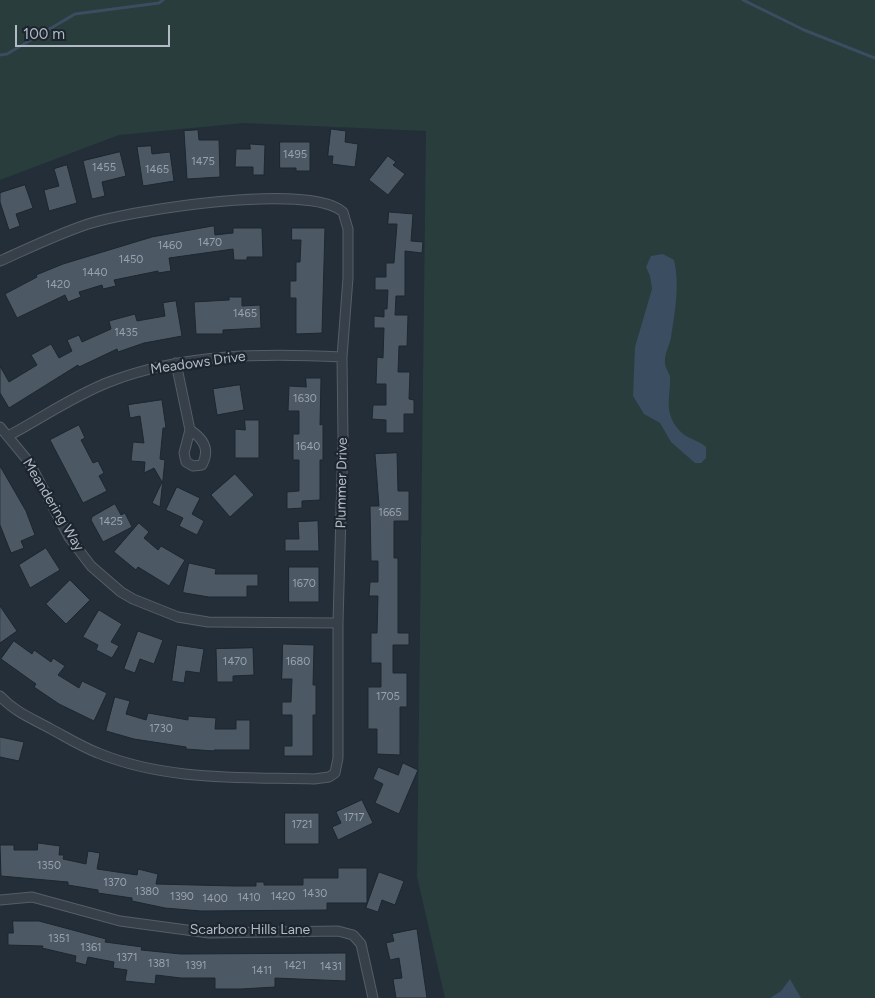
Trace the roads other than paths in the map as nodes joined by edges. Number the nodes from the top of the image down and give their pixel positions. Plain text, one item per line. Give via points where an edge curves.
1 (0, 261) edge
2 (342, 357) junction
3 (176, 363) junction
4 (0, 427) edge
5 (190, 430) dead end
6 (8, 436) junction
7 (338, 623) junction
8 (0, 696) edge
9 (0, 708) edge
10 (13, 709) junction
11 (0, 900) edge
12 (373, 998) edge

1 - 2 street, Plummer Drive via 88,224 136,212 191,204 263,200 328,203 343,212 348,229
2 - 3 street, Meadows Drive via 260,354
2 - 7 street, Plummer Drive via 344,439
3 - 5 street
3 - 6 street, Meadows Drive via 108,382
4 - 6 street, Meandering Way
6 - 7 street, Meandering Way via 29,462 69,537 91,566 133,599 178,617 208,622
7 - 10 street, Plummer Drive via 338,758 335,773 329,777 198,776 157,771 99,754
8 - 10 street, Plummer Drive
9 - 10 street, Plummer Drive
11 - 12 street, Scarboro Hills Lane via 32,897 120,921 209,933 338,931 352,935 361,944

